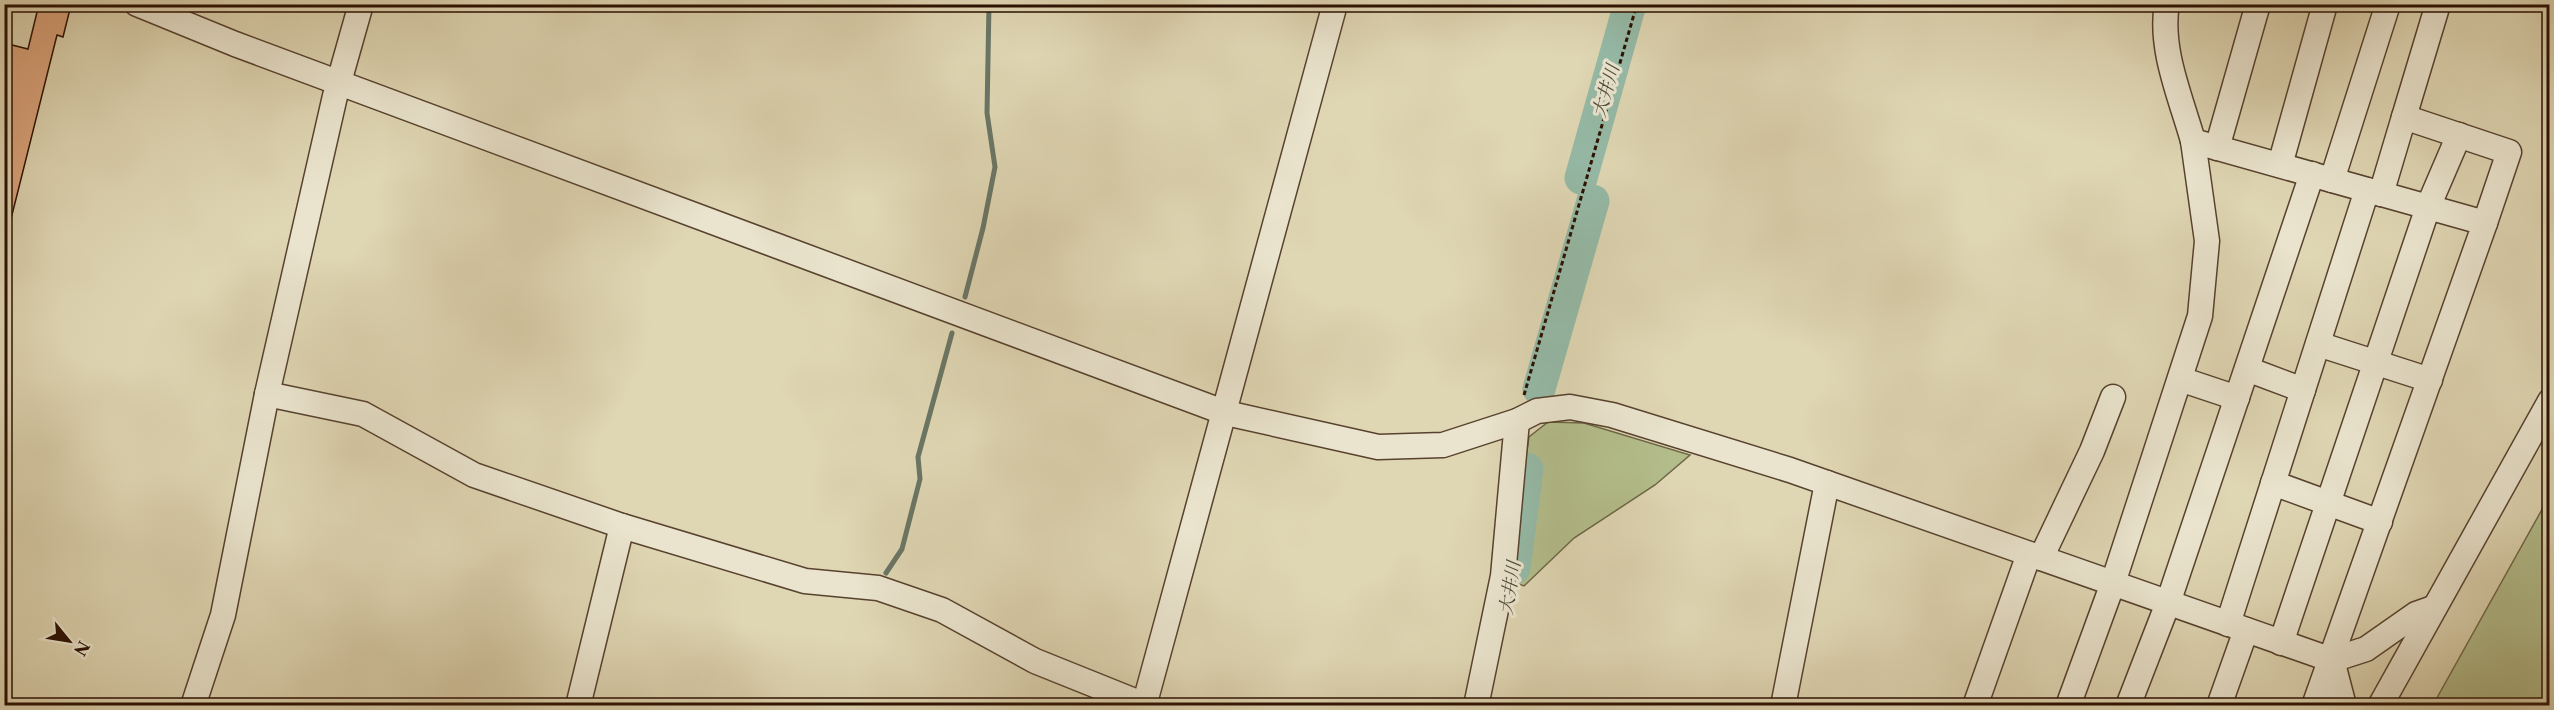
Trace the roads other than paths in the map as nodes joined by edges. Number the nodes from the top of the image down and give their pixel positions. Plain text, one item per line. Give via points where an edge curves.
1 (137, 4) edge
2 (361, 4) edge
3 (1335, 4) edge
4 (2167, 4) edge
5 (2258, 4) edge
6 (2325, 4) edge
7 (2388, 4) edge
8 (2438, 4) edge
9 (338, 82) junction
10 (2404, 117) junction
11 (2458, 135) junction
12 (2193, 141) junction
13 (2217, 147) junction
14 (2280, 165) junction
15 (2322, 177) junction
16 (2374, 192) junction
17 (2428, 207) junction
18 (2485, 223) junction
19 (2318, 344) junction
20 (2376, 362) junction
21 (2247, 369) junction
22 (2180, 379) junction
23 (2430, 380) junction
24 (2303, 390) junction
25 (267, 394) junction
26 (2113, 397) dead end
27 (2237, 398) junction
28 (2550, 401) edge
29 (1226, 413) junction
30 (1517, 421) junction
31 (1827, 483) junction
32 (2273, 483) junction
33 (2328, 503) junction
34 (2380, 522) junction
35 (622, 526) junction
36 (2035, 556) junction
37 (2113, 584) junction
38 (2168, 603) junction
39 (2433, 608) junction
40 (2237, 627) junction
41 (2281, 643) junction
42 (2332, 660) junction
43 (194, 705) edge
44 (578, 705) edge
45 (1145, 705) edge
46 (1476, 705) edge
47 (1783, 705) edge
48 (1976, 705) edge
49 (2068, 705) edge
50 (2128, 705) edge
51 (2219, 705) edge
52 (2314, 705) edge
53 (2344, 705) edge
54 (2380, 705) edge

1 - 9 street
2 - 9 street
3 - 29 street
4 - 12 street via 2164,22 2171,62
5 - 13 street
6 - 14 street
7 - 15 street
8 - 10 street
9 - 25 street
9 - 29 street
10 - 11 street
10 - 16 street
11 - 17 street
11 - 18 street via 2509,152
12 - 13 street
12 - 22 street via 2207,241 2200,316
13 - 14 street
14 - 15 street
15 - 16 street
15 - 21 street
16 - 17 street
16 - 19 street
17 - 18 street
17 - 20 street
18 - 23 street
19 - 20 street
19 - 24 street
20 - 23 street
20 - 33 street
21 - 24 street
21 - 27 street
22 - 27 street
22 - 37 street
23 - 34 street
24 - 32 street
25 - 35 street via 363,414 474,475
25 - 43 street via 223,615
26 - 36 street via 2092,451
27 - 38 street
28 - 39 street
29 - 30 street via 1378,447 1443,445
29 - 45 street
30 - 31 street via 1537,411 1570,407 1591,411
30 - 46 street via 1503,576
31 - 36 street
31 - 47 street
32 - 33 street
32 - 40 street
33 - 34 street
33 - 41 street
34 - 42 street
35 - 44 street
35 - 45 street via 805,581 878,588 942,610 1035,662
36 - 37 street
36 - 48 street
37 - 38 street
37 - 49 street
38 - 40 street
38 - 50 street
39 - 42 street via 2416,614 2366,649
39 - 54 street
40 - 41 street
40 - 51 street
41 - 42 street
42 - 52 street
42 - 53 street

